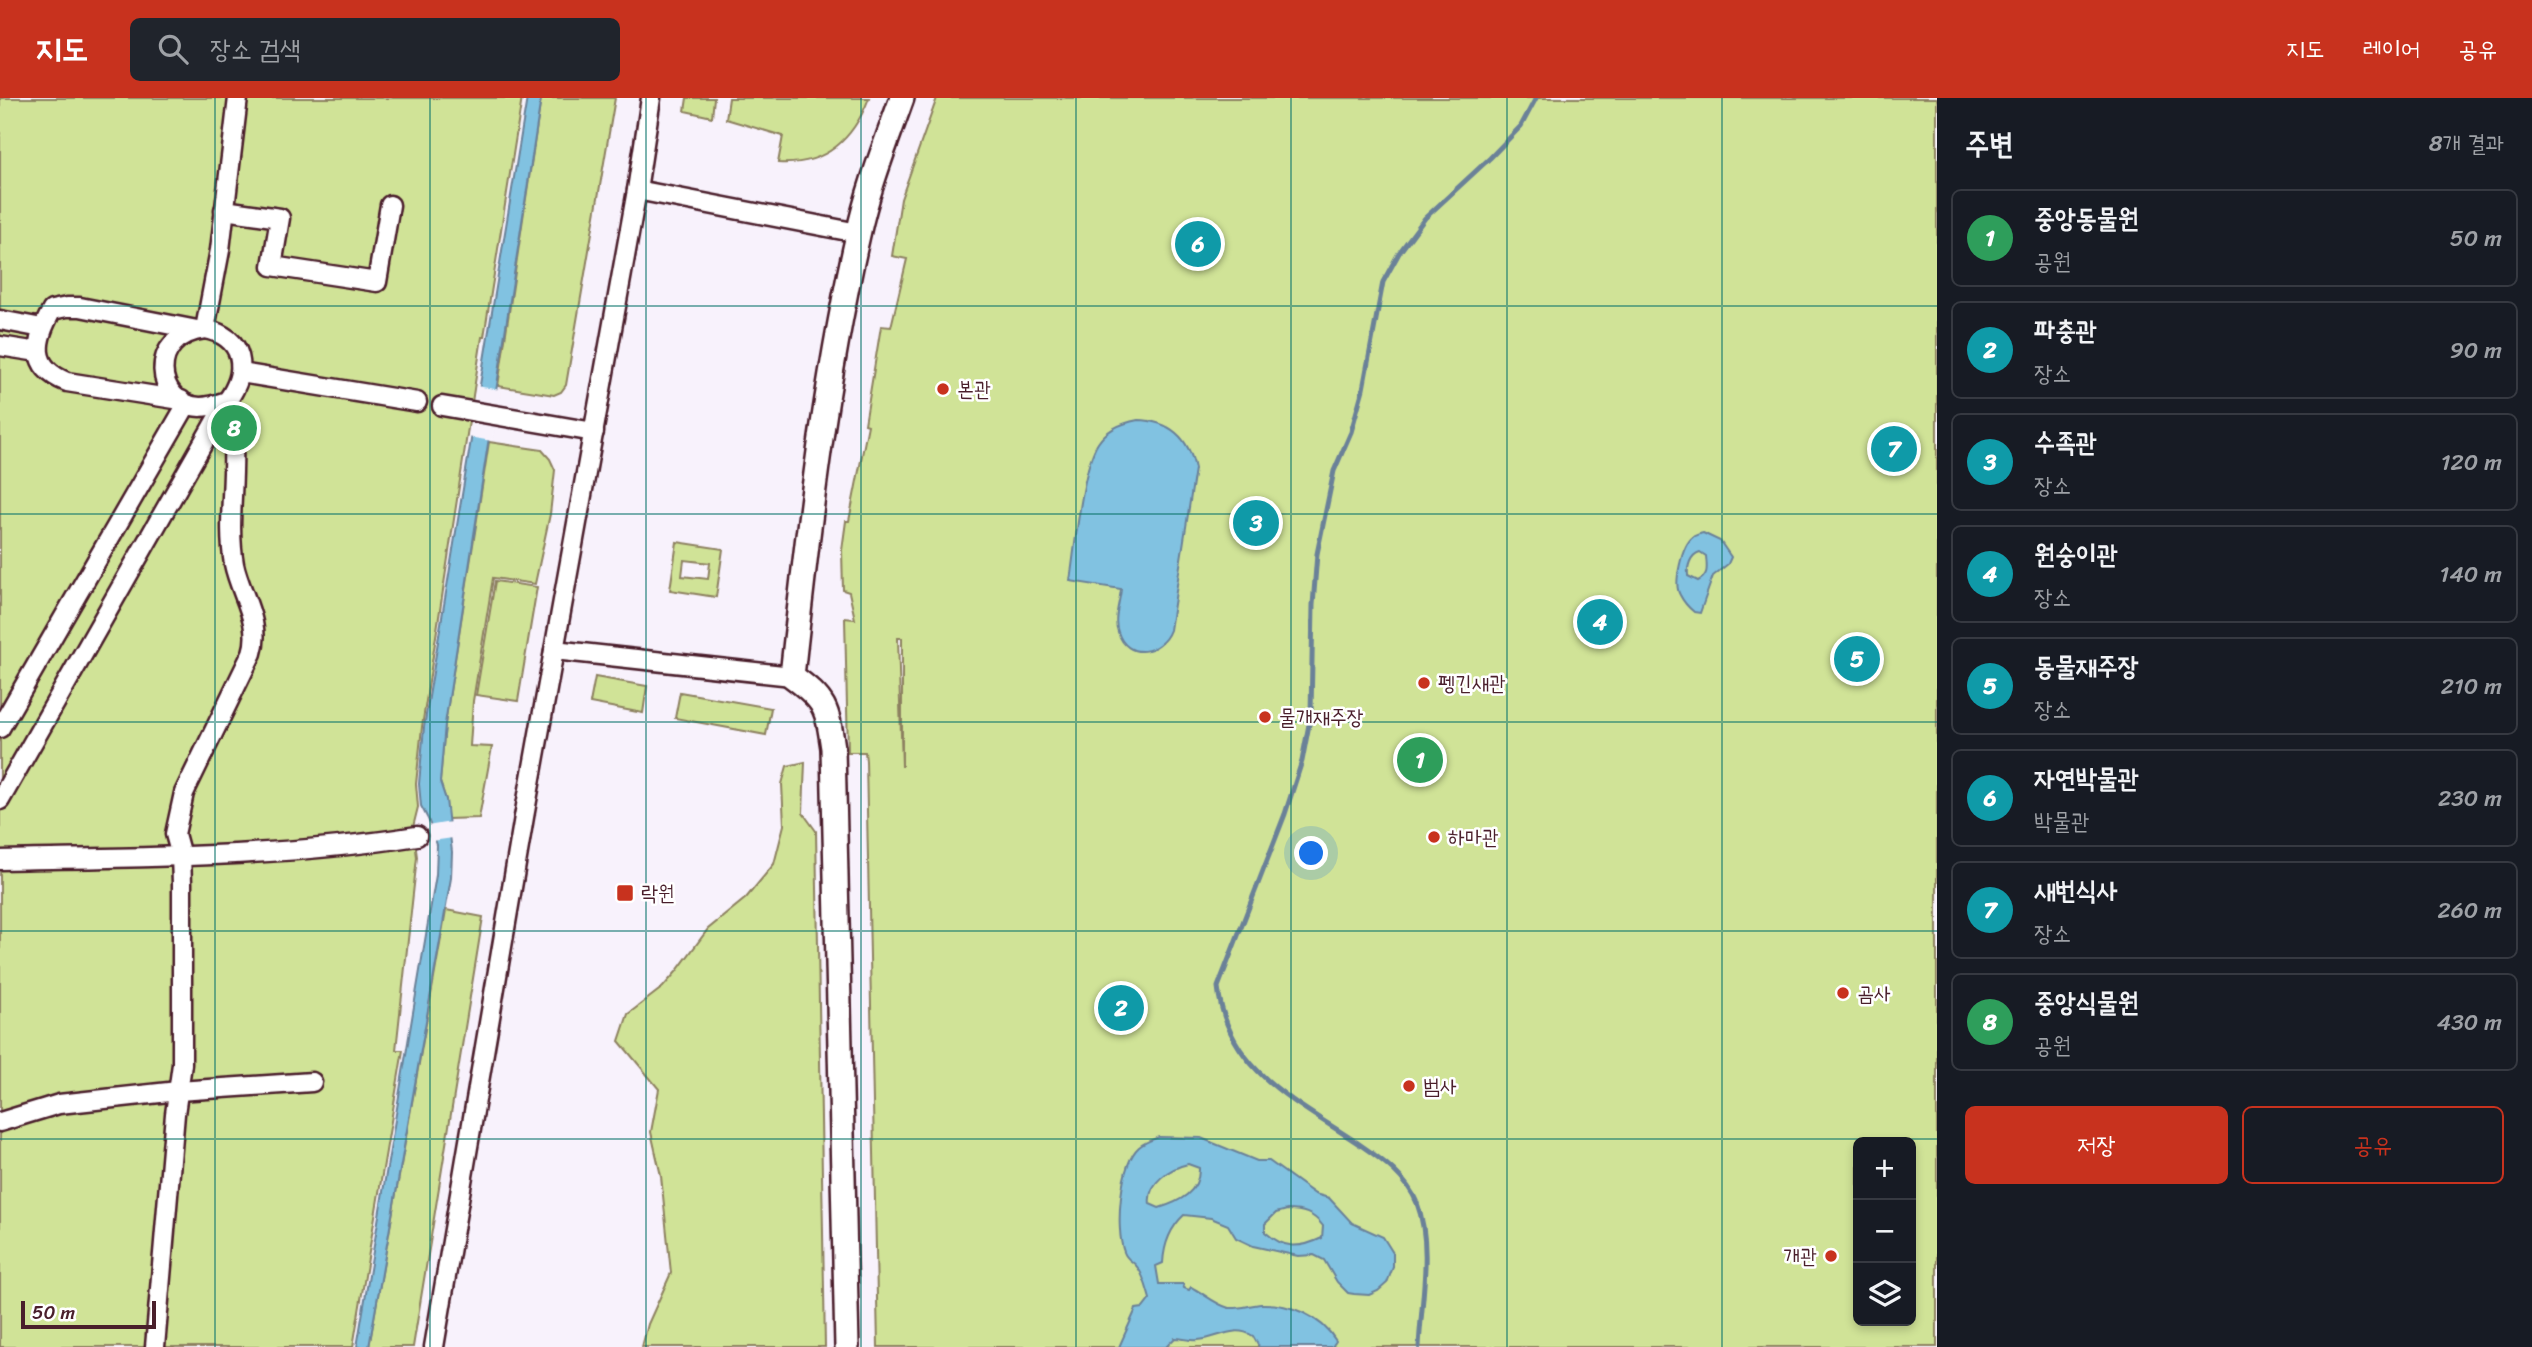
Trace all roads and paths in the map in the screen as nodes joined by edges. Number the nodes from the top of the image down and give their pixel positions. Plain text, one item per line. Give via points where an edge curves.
1 (238, 98) edge
2 (651, 98) edge
3 (902, 98) edge
4 (637, 190) junction
5 (390, 205) dead end
6 (224, 210) junction
7 (858, 233) junction
8 (0, 320) edge
9 (42, 328) junction
10 (201, 329) junction
11 (0, 346) edge
12 (38, 352) junction
13 (242, 373) junction
14 (227, 401) junction
15 (184, 402) junction
16 (417, 402) dead end
17 (442, 406) dead end
18 (594, 432) junction
19 (554, 650) junction
20 (792, 676) junction
21 (0, 728) edge
22 (0, 800) edge
23 (417, 835) dead end
24 (181, 856) junction
25 (0, 860) edge
26 (312, 1082) dead end
27 (178, 1091) junction
28 (0, 1122) edge
29 (155, 1347) edge
30 (434, 1347) edge
31 (846, 1347) edge

1 - 6 street
2 - 4 street
3 - 7 street
4 - 7 street
4 - 18 street
5 - 6 street via 377,282 272,266 279,218
6 - 10 street via 220,250
7 - 20 street via 815,467
8 - 9 street
9 - 10 street via 52,310 80,307
9 - 12 street
10 - 13 street via 227,337 236,347
10 - 15 street via 180,336 165,356 166,383
11 - 12 street
12 - 15 street via 45,370 67,382
13 - 14 street
13 - 16 street
14 - 15 street via 198,407
14 - 22 street
14 - 24 street via 233,444 234,561 256,640 184,793 175,834
15 - 21 street
17 - 18 street
18 - 19 street
19 - 20 street
19 - 30 street
20 - 31 street via 815,693 827,711 833,748
23 - 24 street via 352,846
24 - 25 street
24 - 27 street via 184,1036
26 - 27 street
27 - 28 street via 59,1104
27 - 29 street

